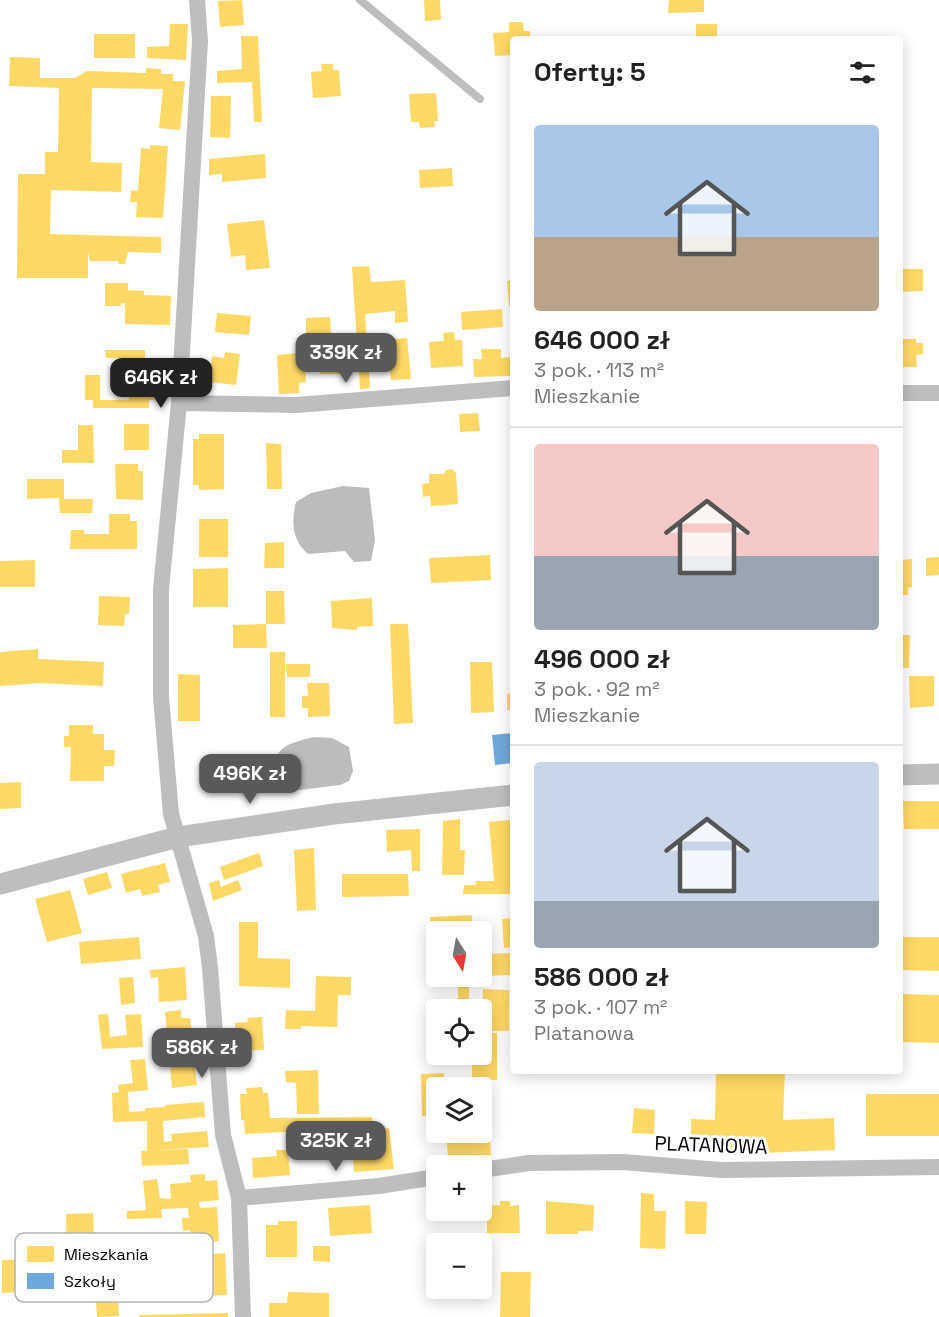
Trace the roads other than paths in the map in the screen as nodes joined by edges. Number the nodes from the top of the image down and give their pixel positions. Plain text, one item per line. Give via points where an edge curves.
1 (197, 0) edge
2 (360, 0) edge
3 (480, 99) dead end
4 (510, 387) edge
5 (903, 393) edge
6 (939, 393) edge
7 (179, 403) junction
8 (939, 774) edge
9 (903, 775) edge
10 (510, 795) edge
11 (178, 837) junction
12 (0, 884) edge
13 (939, 1167) edge
14 (492, 1169) edge
15 (426, 1179) edge
16 (238, 1198) junction
17 (243, 1317) edge

1 - 7 street via 200,40
2 - 3 lane
4 - 7 street via 296,405
5 - 6 street
7 - 11 street via 161,589 161,697 171,814
8 - 9 street
10 - 11 street via 334,814
11 - 12 street
11 - 16 street via 206,936 223,1135
13 - 14 street, PLATANOWA via 721,1170 623,1162 529,1163
15 - 16 street
16 - 17 street

